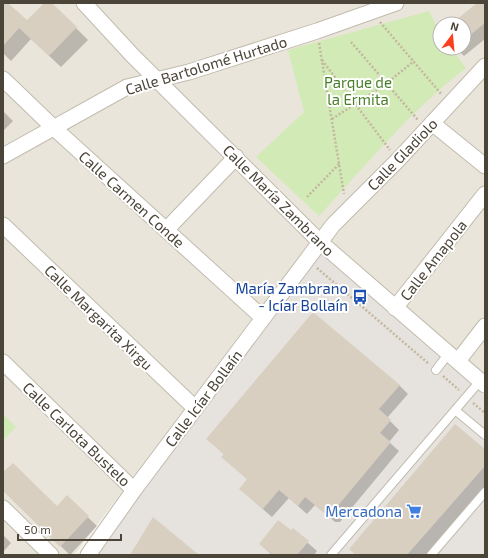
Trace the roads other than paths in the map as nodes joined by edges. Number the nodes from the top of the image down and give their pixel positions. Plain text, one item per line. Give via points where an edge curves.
1 (84, 3) edge
2 (395, 3) edge
3 (485, 66) edge
4 (3, 79) edge
5 (157, 80) junction
6 (429, 127) junction
7 (54, 128) junction
8 (3, 156) edge
9 (236, 157) junction
10 (485, 166) edge
11 (485, 194) edge
12 (3, 225) edge
13 (166, 230) junction
14 (320, 242) junction
15 (395, 308) junction
16 (263, 318) junction
17 (485, 326) edge
18 (453, 357) junction
19 (3, 362) edge
20 (436, 370) dead end
21 (483, 383) edge
22 (195, 408) junction
23 (455, 410) junction
24 (485, 435) edge
25 (134, 490) junction
26 (485, 492) edge
27 (3, 508) edge
28 (51, 555) edge
29 (88, 555) edge
30 (331, 555) edge
31 (431, 555) edge

1 - 5 street, Calle María Zambrano
2 - 5 street, Calle Bartolomé Hurtado via 317,31
3 - 6 street, Calle Gladiolo
4 - 7 street, Calle Carmen Conde
5 - 7 street, Calle Bartolomé Hurtado via 127,87
5 - 9 street, Calle María Zambrano
6 - 10 street
6 - 14 street, Calle Gladiolo via 346,210
7 - 8 street, Calle Bartolomé Hurtado
7 - 13 street, Calle Carmen Conde
9 - 13 street
9 - 14 street, Calle María Zambrano
11 - 15 street, Calle Amapola
12 - 22 street, Calle Margarita Xirgu
13 - 16 street, Calle Carmen Conde
14 - 15 street, Calle María Zambrano
14 - 16 street, Calle Icíar Bollaín
15 - 18 street, Calle María Zambrano
16 - 22 street, Calle Icíar Bollaín
17 - 18 street
18 - 20 lane
18 - 21 street, Calle María Zambrano
19 - 25 street, Calle Carlota Bustelo
21 - 23 lane
22 - 25 street, Calle Icíar Bollaín
23 - 24 lane
23 - 30 lane
25 - 29 street, Calle Icíar Bollaín
26 - 31 lane
27 - 28 street

